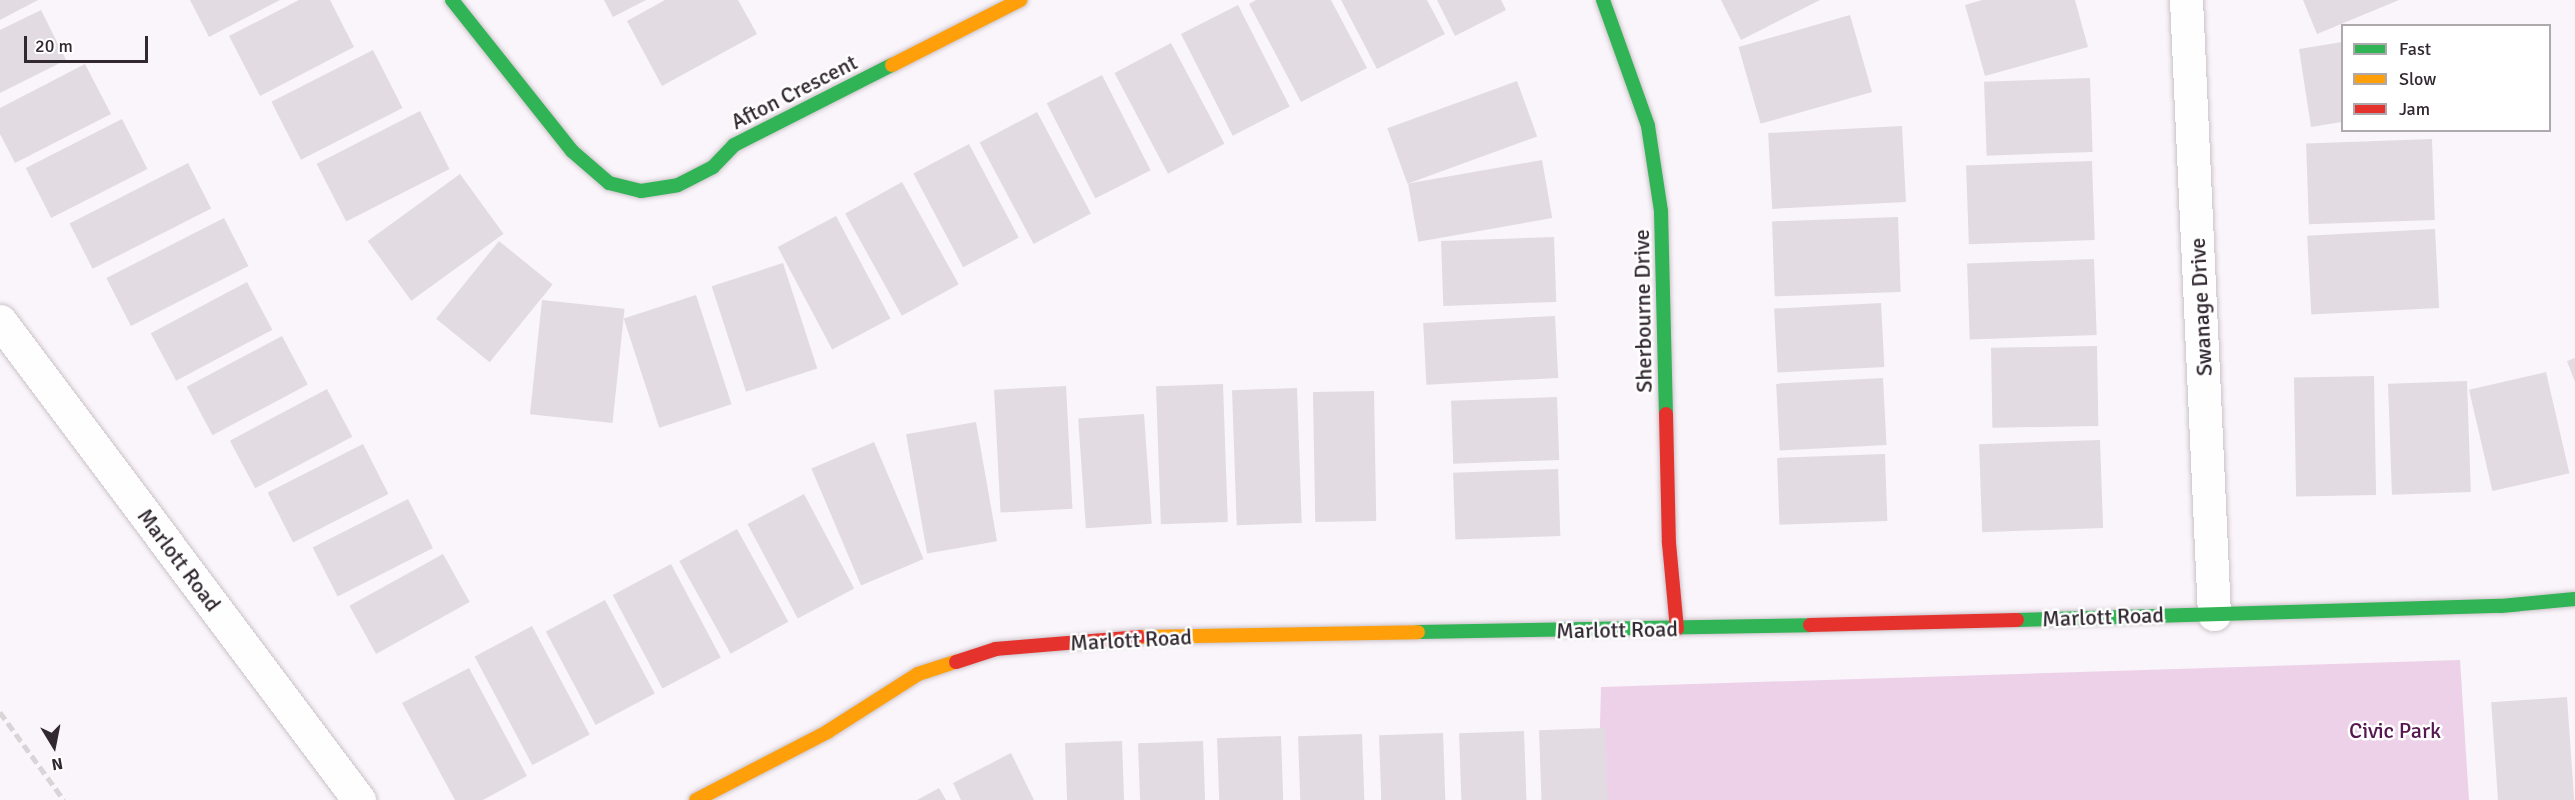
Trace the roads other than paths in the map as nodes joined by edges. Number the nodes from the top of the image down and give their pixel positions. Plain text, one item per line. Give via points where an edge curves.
1 (452, 0) edge
2 (1020, 0) edge
3 (1603, 0) edge
4 (2186, 0) edge
5 (0, 321) edge
6 (2575, 599) edge
7 (2214, 614) junction
8 (1677, 629) junction
9 (359, 800) edge
10 (696, 800) edge

1 - 2 street, Afton Crescent via 573,151 609,183 641,190 678,185 713,167 734,145
3 - 8 street, Sherbourne Drive via 1648,126 1661,211 1670,543
4 - 7 street, Swanage Drive
5 - 9 street, Marlott Road
6 - 7 street, Marlott Road via 2501,606
7 - 8 street, Marlott Road
8 - 10 street, Marlott Road via 1157,636 996,649 918,674 827,732

